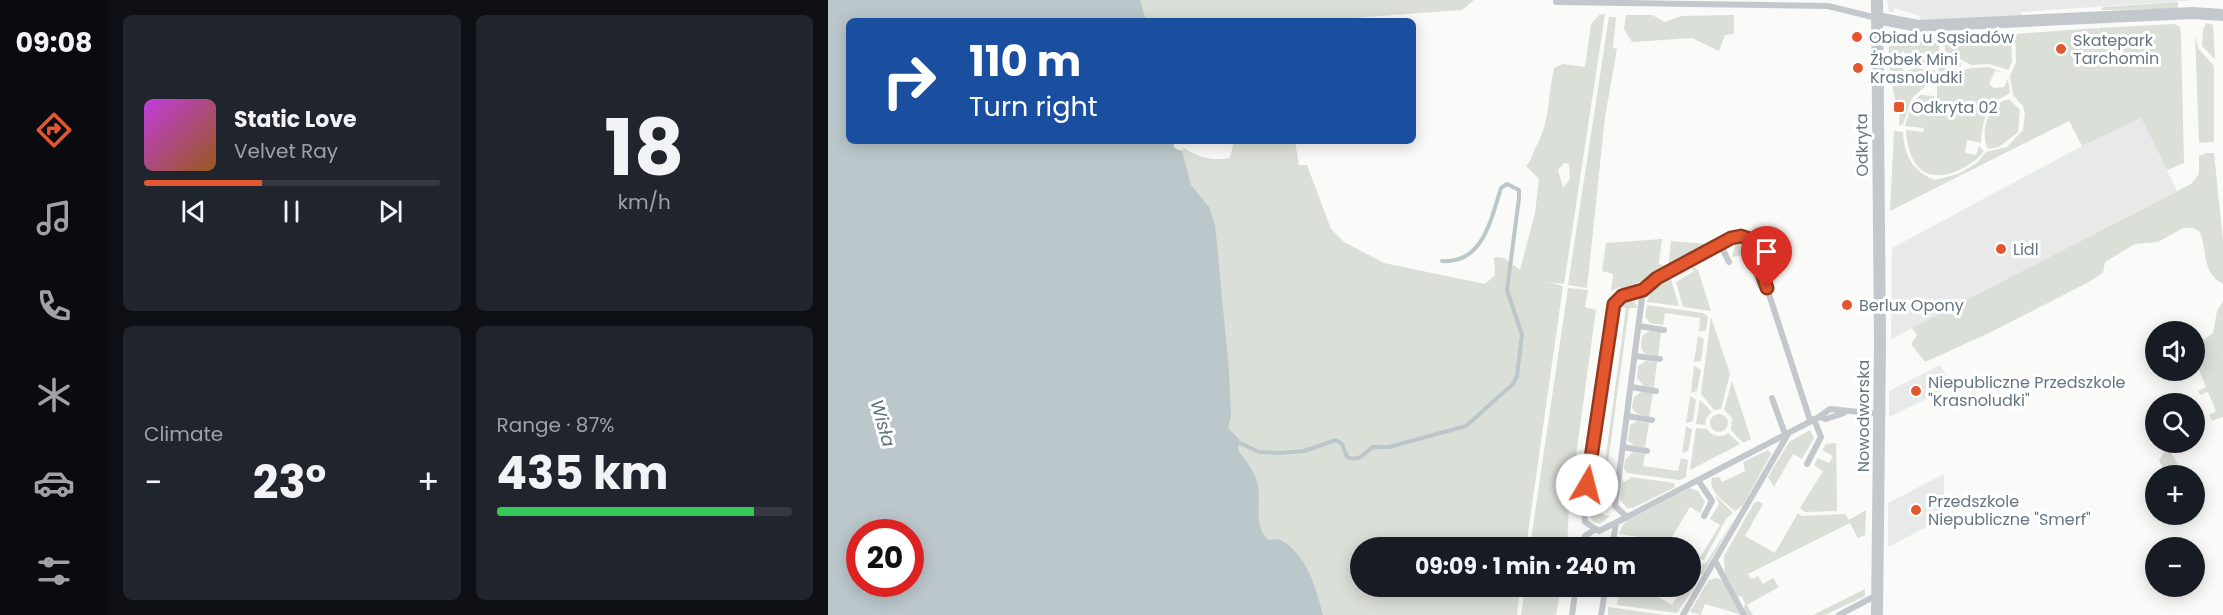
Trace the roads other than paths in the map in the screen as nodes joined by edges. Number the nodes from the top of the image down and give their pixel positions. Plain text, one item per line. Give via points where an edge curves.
1 (1877, 0) edge
2 (1556, 2) dead end
3 (1622, 2) edge
4 (2223, 15) edge
5 (1877, 18) junction
6 (1879, 217) joint
7 (1720, 244) junction
8 (1729, 262) dead end
9 (1643, 290) junction
10 (1639, 326) junction
11 (1664, 330) dead end
12 (1635, 356) junction
13 (1660, 359) dead end
14 (1631, 387) junction
15 (1656, 391) dead end
16 (1772, 398) dead end
17 (1880, 414) junction
18 (1627, 416) junction
19 (1815, 419) junction
20 (1652, 420) dead end
21 (1787, 433) junction
22 (1623, 447) junction
23 (1647, 451) dead end
24 (1807, 464) dead end
25 (1698, 480) junction
26 (1704, 516) dead end
27 (1627, 517) junction
28 (1616, 523) junction
29 (1594, 530) junction
30 (1586, 537) edge
31 (1614, 537) edge
32 (1715, 561) junction
33 (1877, 595) junction
34 (1574, 597) edge
35 (1604, 597) edge
36 (1572, 615) edge
37 (1601, 615) edge
38 (1683, 615) edge
39 (1744, 615) edge
40 (1839, 615) edge
41 (1877, 615) edge

1 - 5 street, Odkryta
2 - 3 lane
3 - 5 lane via 1828,6
4 - 5 street via 2193,13 1918,26
5 - 6 street, Odkryta
6 - 17 street, Nowodworska
7 - 8 lane
7 - 9 lane via 1657,278
7 - 19 lane via 1741,236 1750,239
9 - 10 lane
9 - 29 lane via 1622,296 1614,304 1584,508 1585,522
10 - 11 lane
10 - 12 lane
12 - 13 lane
12 - 14 lane
14 - 15 lane
14 - 18 lane
16 - 21 lane
17 - 19 lane via 1844,413
17 - 33 street, Nowodworska
18 - 20 lane
18 - 22 lane
19 - 21 lane
19 - 24 lane via 1821,437
21 - 25 lane
21 - 32 lane
22 - 23 lane
22 - 27 lane via 1615,506
25 - 26 lane via 1712,501
25 - 27 lane
27 - 28 lane
28 - 29 lane
28 - 31 lane
29 - 30 lane
32 - 38 lane
32 - 39 lane
33 - 40 lane
33 - 41 street, Nowodworska
34 - 36 lane
35 - 37 lane

